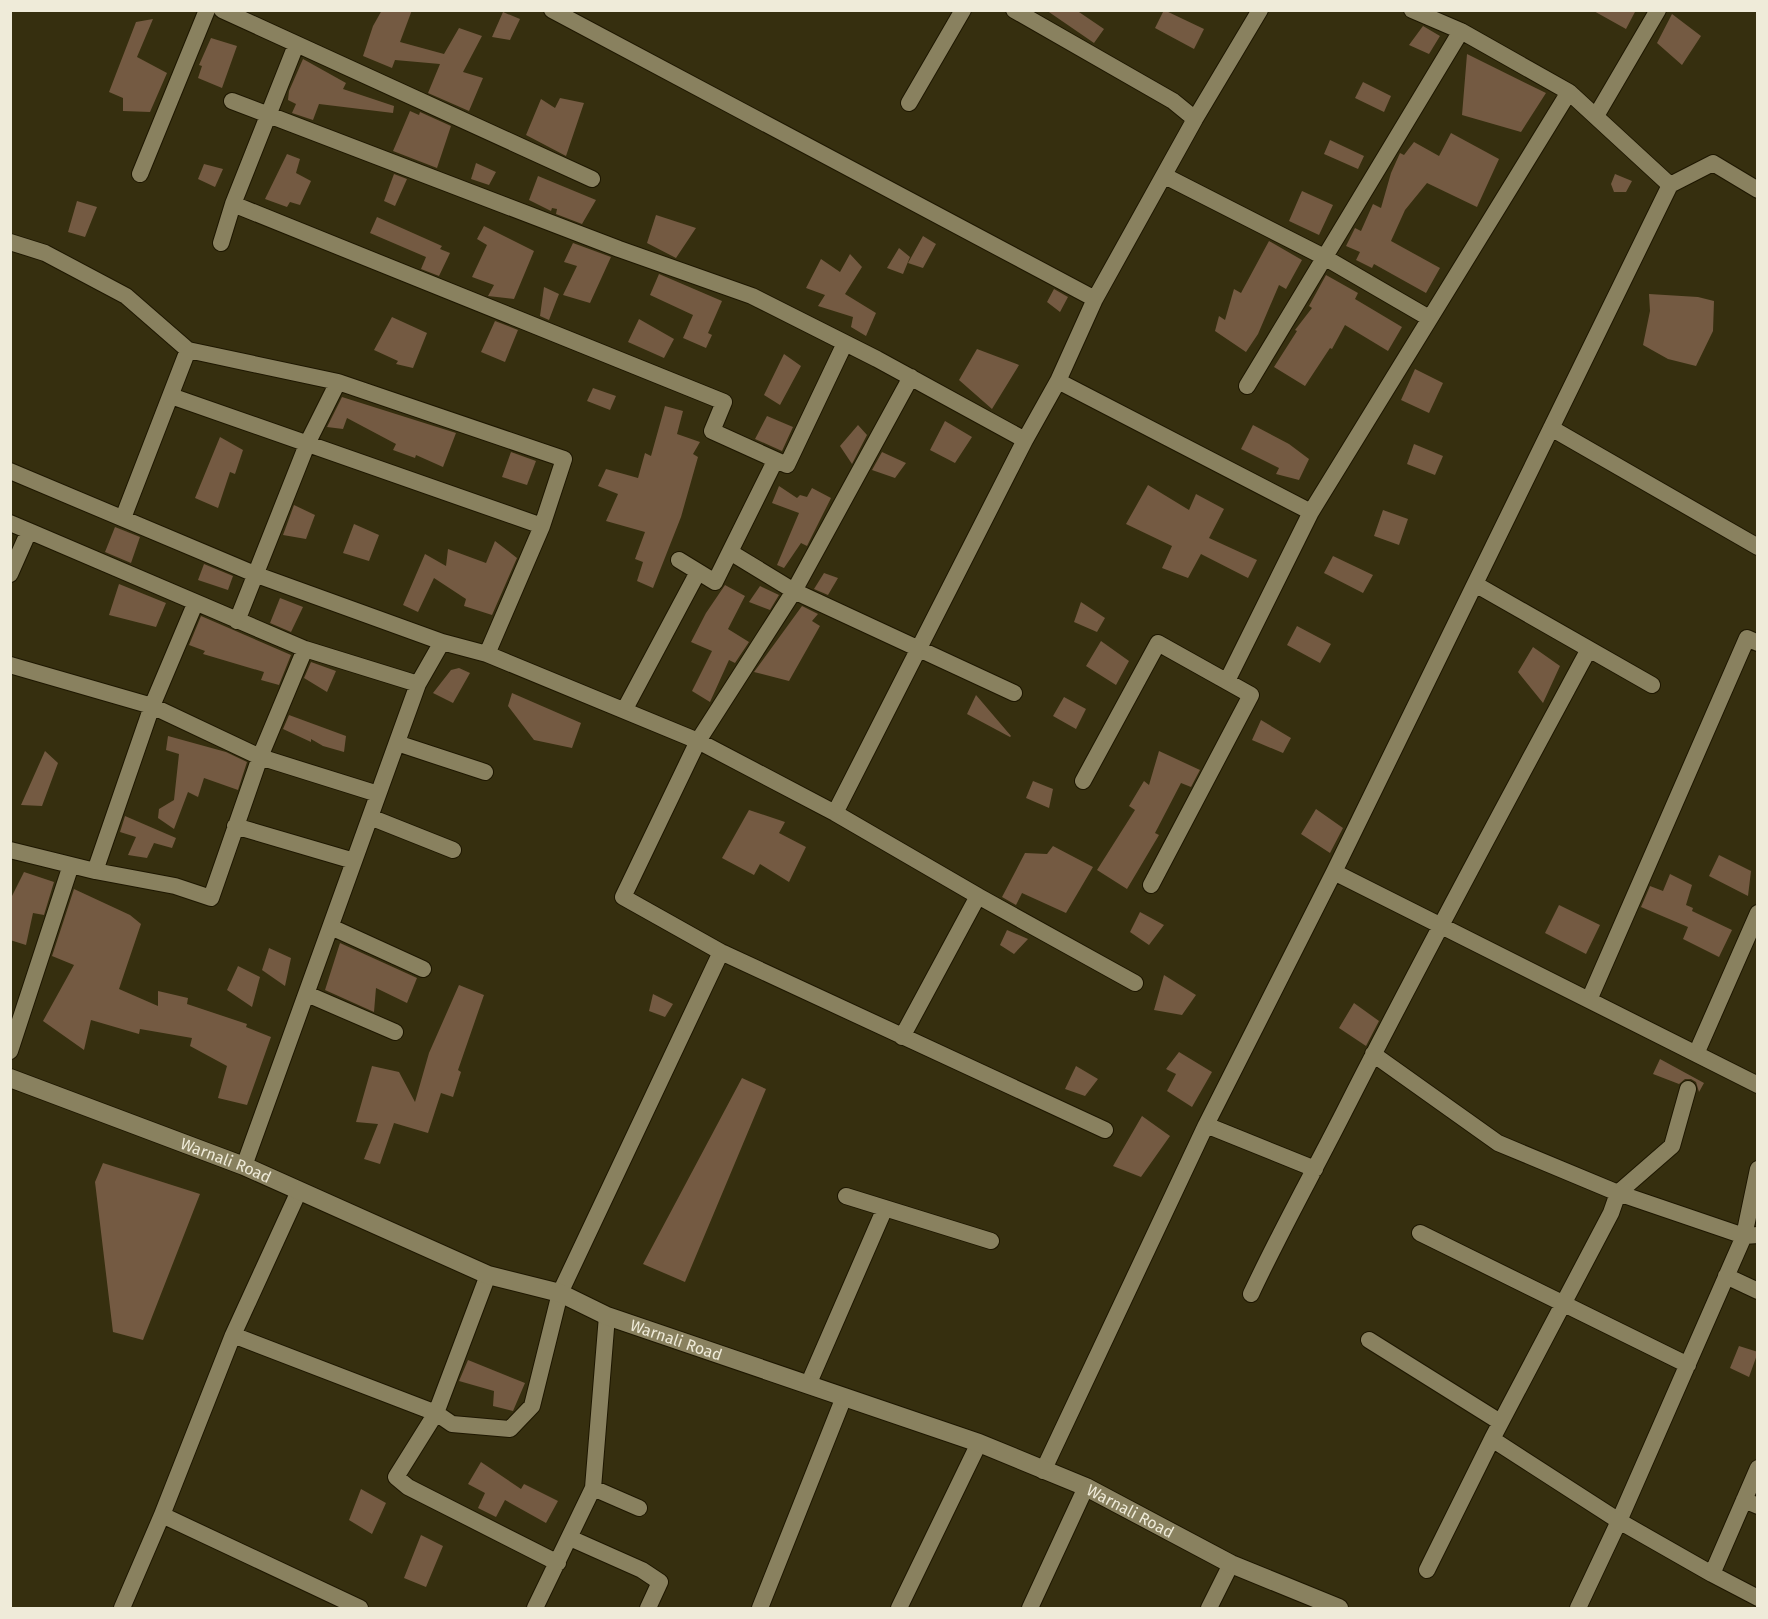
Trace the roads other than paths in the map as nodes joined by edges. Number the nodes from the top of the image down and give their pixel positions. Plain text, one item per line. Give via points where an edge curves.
1 (207, 10) edge
2 (222, 10) edge
3 (552, 10) edge
4 (963, 10) edge
5 (1014, 10) edge
6 (1260, 10) edge
7 (1412, 10) edge
8 (1658, 10) edge
9 (1461, 31) junction
10 (297, 45) junction
11 (1569, 92) junction
12 (232, 101) dead end
13 (909, 103) dead end
14 (269, 115) junction
15 (1596, 116) junction
16 (1195, 119) junction
17 (140, 174) dead end
18 (1165, 176) junction
19 (592, 179) dead end
20 (1670, 185) junction
21 (1758, 190) edge
22 (233, 204) junction
23 (10, 242) edge
24 (221, 243) dead end
25 (1324, 257) junction
26 (1095, 299) junction
27 (1430, 318) junction
28 (845, 343) junction
29 (188, 351) junction
30 (910, 377) junction
31 (1058, 381) junction
32 (338, 382) junction
33 (1247, 386) dead end
34 (171, 396) junction
35 (1551, 428) junction
36 (1025, 440) junction
37 (308, 442) junction
38 (775, 460) junction
39 (10, 471) edge
40 (1311, 512) junction
41 (123, 518) junction
42 (10, 523) edge
43 (542, 526) junction
44 (29, 531) junction
45 (1758, 547) edge
46 (730, 552) junction
47 (679, 560) dead end
48 (698, 572) junction
49 (10, 574) edge
50 (257, 575) junction
51 (1475, 584) junction
52 (794, 591) junction
53 (195, 604) junction
54 (237, 621) junction
55 (442, 642) junction
56 (1758, 643) edge
57 (305, 649) junction
58 (1589, 649) junction
59 (918, 650) junction
60 (487, 654) junction
61 (10, 665) edge
62 (1227, 681) junction
63 (418, 684) junction
64 (1652, 685) dead end
65 (1014, 693) dead end
66 (627, 705) dead end
67 (152, 706) junction
68 (698, 741) junction
69 (397, 743) junction
70 (260, 757) junction
71 (485, 772) dead end
72 (1083, 781) dead end
73 (378, 794) junction
74 (835, 813) junction
75 (370, 817) junction
76 (235, 826) junction
77 (10, 850) edge
78 (453, 850) dead end
79 (354, 861) junction
80 (71, 865) junction
81 (95, 871) junction
82 (1334, 872) junction
83 (1151, 885) dead end
84 (978, 896) junction
85 (1758, 913) edge
86 (1439, 925) junction
87 (331, 927) junction
88 (722, 952) junction
89 (423, 969) dead end
90 (1135, 983) dead end
91 (307, 994) junction
92 (1589, 1000) junction
93 (395, 1032) dead end
94 (902, 1037) junction
95 (10, 1051) edge
96 (1373, 1054) junction
97 (1696, 1054) junction
98 (10, 1078) edge
99 (1758, 1084) edge
100 (1688, 1089) dead end
101 (1206, 1125) junction
102 (1105, 1130) dead end
103 (244, 1166) junction
104 (1315, 1169) junction
105 (1758, 1169) edge
106 (299, 1191) junction
107 (1618, 1194) junction
108 (846, 1196) dead end
109 (885, 1208) junction
110 (1420, 1233) dead end
111 (1751, 1235) edge
112 (991, 1241) dead end
113 (488, 1275) junction
114 (1726, 1276) junction
115 (1758, 1292) edge
116 (560, 1293) junction
117 (1251, 1294) dead end
118 (1563, 1303) junction
119 (607, 1316) junction
120 (233, 1335) junction
121 (1369, 1340) dead end
122 (1688, 1365) junction
123 (808, 1385) junction
124 (844, 1397) junction
125 (436, 1413) junction
126 (1500, 1422) junction
127 (1492, 1439) junction
128 (979, 1443) junction
129 (1758, 1468) edge
130 (1043, 1471) junction
131 (1086, 1487) junction
132 (593, 1488) junction
133 (1751, 1503) edge
134 (639, 1508) dead end
135 (162, 1515) junction
136 (1619, 1521) junction
137 (570, 1538) junction
138 (558, 1563) junction
139 (1231, 1564) junction
140 (1427, 1570) dead end
141 (1712, 1574) junction
142 (1758, 1598) edge
143 (122, 1608) edge
144 (360, 1608) edge
145 (535, 1608) edge
146 (648, 1608) edge
147 (760, 1608) edge
148 (899, 1608) edge
149 (1030, 1608) edge
150 (1209, 1608) edge
151 (1339, 1608) edge
152 (1578, 1608) edge

1 - 17 street
2 - 10 street
3 - 26 street
4 - 13 street
5 - 16 street via 1173,101
6 - 16 street
7 - 9 street
8 - 15 street
9 - 11 street
9 - 25 street
10 - 14 street
10 - 19 street
11 - 15 street
11 - 27 street
12 - 14 street
14 - 22 street
14 - 28 street via 752,296
15 - 20 street
16 - 18 street
18 - 25 street
18 - 26 street
20 - 21 street via 1713,163
20 - 35 street
22 - 24 street
22 - 38 street via 724,402 712,431
23 - 29 street via 45,253 126,296
25 - 27 street
25 - 33 street
26 - 31 street
27 - 40 street
28 - 30 street
28 - 38 street via 787,465
29 - 32 street
29 - 34 street
30 - 36 street
30 - 52 street
31 - 36 street
31 - 40 street
32 - 37 street
32 - 43 street via 564,459
34 - 37 street
34 - 41 street
35 - 45 street
35 - 51 street
36 - 59 street
37 - 43 street
37 - 50 street
38 - 46 street
39 - 41 street
40 - 62 street
41 - 50 street
42 - 44 street
43 - 60 street
44 - 49 street
44 - 53 street
46 - 48 street via 715,582
46 - 52 street
47 - 48 street
48 - 66 street
50 - 54 street
50 - 55 street
51 - 58 street
51 - 82 street
52 - 59 street
52 - 68 street
53 - 54 street
53 - 67 street
54 - 57 street
55 - 60 street
55 - 63 street
56 - 92 street via 1747,638
57 - 63 street
57 - 70 street
58 - 64 street
58 - 86 street
59 - 65 street
59 - 74 street
60 - 68 street
61 - 67 street
62 - 72 street via 1158,643
62 - 83 street via 1251,695
63 - 69 street
67 - 70 street
67 - 81 street
68 - 74 street
68 - 88 street via 623,897
69 - 71 street
69 - 73 street
70 - 73 street
70 - 76 street
73 - 75 street
74 - 84 street
75 - 78 street
75 - 79 street
76 - 79 street
76 - 81 street via 212,898 176,886
77 - 80 street
79 - 87 street
80 - 81 street
80 - 95 street
82 - 86 street
82 - 101 street
84 - 90 street
84 - 94 street
85 - 97 street
86 - 92 street
86 - 96 street
87 - 89 street
87 - 91 street
88 - 94 street
88 - 116 street
91 - 93 street
91 - 103 street
92 - 97 street
94 - 102 street
96 - 104 street
96 - 107 street via 1498,1143
97 - 99 street
98 - 103 main road, Warnali Road
100 - 107 street via 1672,1146
101 - 104 street
101 - 130 street
103 - 106 main road, Warnali Road
104 - 117 street
105 - 111 street
106 - 113 main road, Warnali Road
106 - 120 street
107 - 111 street
107 - 118 street
108 - 109 street
109 - 112 street
109 - 123 street
110 - 118 street
111 - 114 street
113 - 116 main road, Warnali Road
113 - 125 street
114 - 115 street
114 - 122 street
116 - 119 main road, Warnali Road
116 - 125 street via 532,1406 510,1429 452,1424
118 - 122 street
118 - 126 street
119 - 123 main road, Warnali Road
119 - 132 street
120 - 125 street
120 - 135 street
121 - 126 street
122 - 136 street
123 - 124 main road, Warnali Road
124 - 128 main road, Warnali Road
124 - 147 street
125 - 138 street via 396,1477 408,1487
126 - 127 street
127 - 136 street
127 - 140 street
128 - 130 main road, Warnali Road
128 - 148 street
129 - 133 street
130 - 131 main road, Warnali Road
131 - 139 main road, Warnali Road
131 - 149 street
132 - 134 street
132 - 137 street
133 - 141 street
135 - 143 street
135 - 144 street
136 - 141 street
136 - 152 street
137 - 138 street
137 - 146 street via 660,1582
138 - 145 street
139 - 150 street
139 - 151 main road, Warnali Road
141 - 142 street

